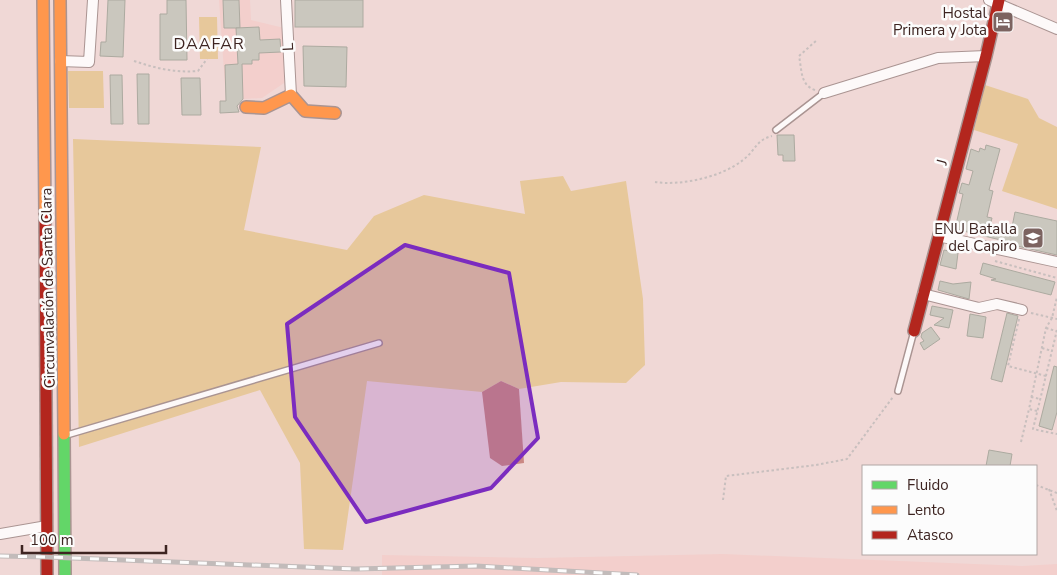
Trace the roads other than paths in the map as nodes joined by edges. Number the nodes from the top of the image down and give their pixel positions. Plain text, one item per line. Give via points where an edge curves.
1 (43, 0) edge
2 (60, 0) edge
3 (93, 0) edge
4 (286, 0) edge
5 (995, 1) edge
6 (1057, 28) edge
7 (986, 56) junction
8 (60, 61) junction
9 (824, 93) joint
10 (291, 95) junction
11 (246, 107) dead end
12 (334, 113) dead end
13 (776, 130) road end
14 (938, 236) junction
15 (1057, 262) edge
16 (923, 294) junction
17 (1022, 310) road end
18 (914, 331) joint
19 (379, 343) dead end
20 (898, 391) road end
21 (64, 436) junction
22 (46, 463) junction
23 (64, 465) junction
24 (47, 526) junction
25 (0, 534) edge
26 (47, 575) edge
27 (65, 575) edge

1 - 22 main road, Circunvalación de Santa Clara
2 - 8 main road, Circunvalación de Santa Clara
3 - 8 street via 89,62
4 - 10 street, L
5 - 6 street
5 - 7 main road, J
7 - 9 street via 938,58
7 - 14 main road, J
8 - 21 main road, Circunvalación de Santa Clara
9 - 13 lane
10 - 11 main road via 264,108
10 - 12 main road via 305,110
14 - 15 street
14 - 16 main road, J
16 - 17 street via 979,308 997,304
16 - 18 main road, J
18 - 20 lane
19 - 21 lane
21 - 23 main road, Circunvalación de Santa Clara
22 - 23 main road via 57,470
22 - 24 main road, Circunvalación de Santa Clara
23 - 27 main road, Circunvalación de Santa Clara
24 - 25 street
24 - 26 main road, Circunvalación de Santa Clara

